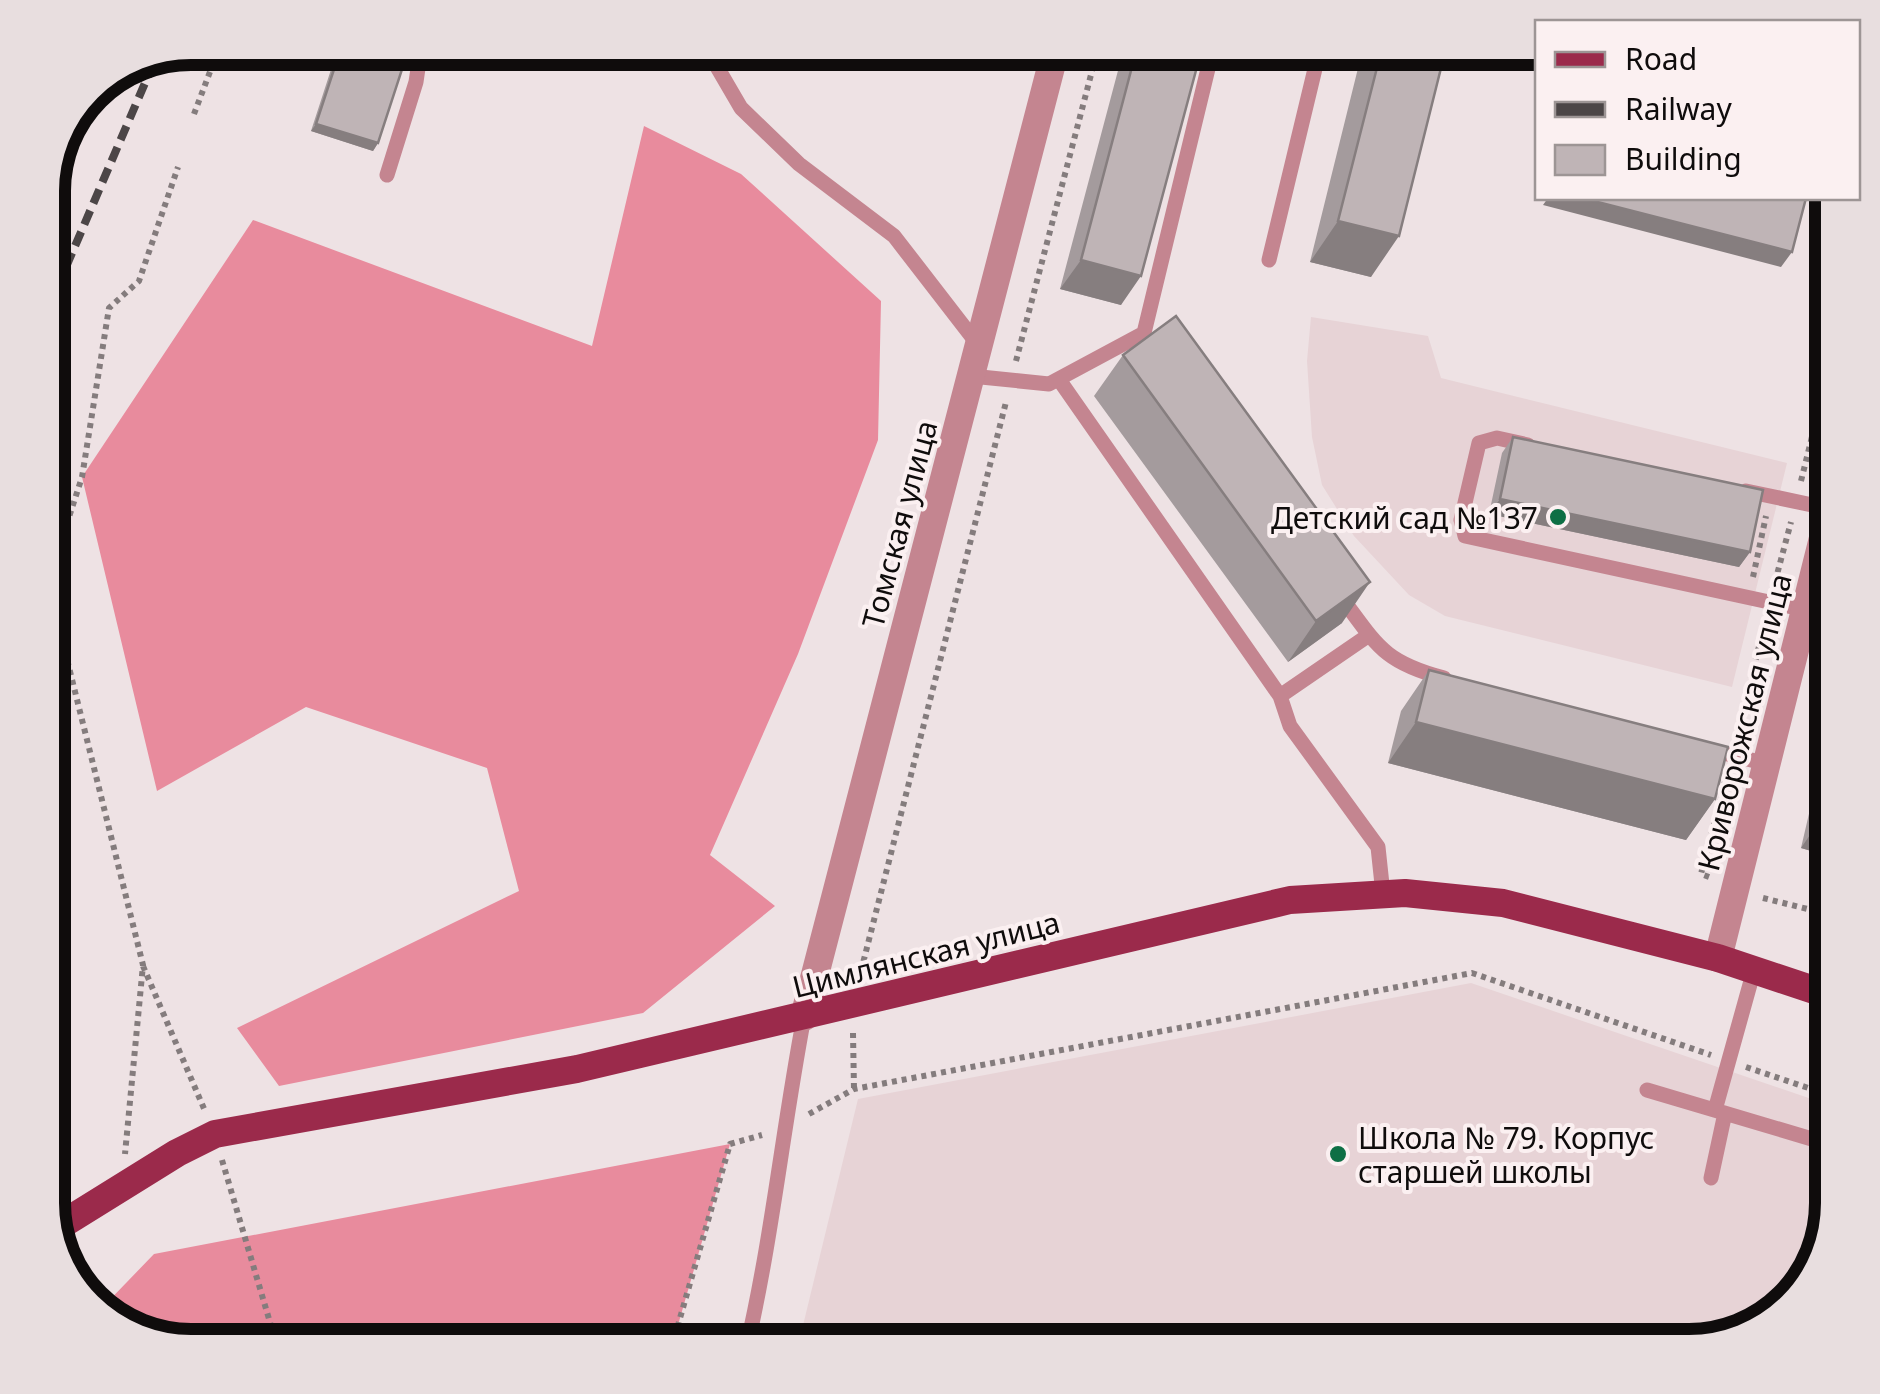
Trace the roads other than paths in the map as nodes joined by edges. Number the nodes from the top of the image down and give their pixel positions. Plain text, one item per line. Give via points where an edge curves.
1 (418, 65) edge
2 (716, 65) edge
3 (1052, 65) edge
4 (1209, 65) edge
5 (1316, 65) edge
6 (386, 176) dead end
7 (1269, 260) dead end
8 (1144, 333) junction
9 (979, 346) junction
10 (1156, 349) edge
11 (971, 376) junction
12 (1060, 381) junction
13 (1536, 447) edge
14 (1731, 488) edge
15 (1815, 503) edge
16 (1815, 574) edge
17 (1333, 587) edge
18 (1806, 610) junction
19 (1369, 634) junction
20 (1458, 682) edge
21 (1280, 696) junction
22 (1695, 745) edge
23 (1767, 764) junction
24 (1383, 894) junction
25 (1718, 958) junction
26 (1754, 970) junction
27 (1815, 990) edge
28 (804, 1017) junction
29 (1647, 1090) dead end
30 (1720, 1111) junction
31 (1815, 1140) edge
32 (1711, 1178) dead end
33 (67, 1221) edge
34 (751, 1329) edge

1 - 6 lane
2 - 9 lane via 741,108 799,164 894,236
3 - 9 street, Томская улица
4 - 8 lane
5 - 7 lane
8 - 10 lane
8 - 12 lane
9 - 11 street, Томская улица
11 - 12 lane via 1037,385
11 - 28 street, Томская улица
12 - 21 lane
13 - 18 lane via 1497,438 1479,443 1461,520 1465,536
14 - 15 lane
16 - 18 street, Криворожская улица
17 - 19 lane
18 - 23 street, Криворожская улица
19 - 20 lane via 1400,665
19 - 21 lane
21 - 24 lane via 1290,726 1378,847
22 - 23 lane
23 - 25 street, Криворожская улица
24 - 25 main road, Цимлянская улица via 1503,903
24 - 28 main road, Цимлянская улица via 1290,900
25 - 26 main road, Цимлянская улица
26 - 27 main road, Цимлянская улица
26 - 30 lane
28 - 33 main road, Цимлянская улица via 577,1069 215,1134
28 - 34 lane via 771,1243
29 - 30 lane
30 - 31 lane
30 - 32 lane

